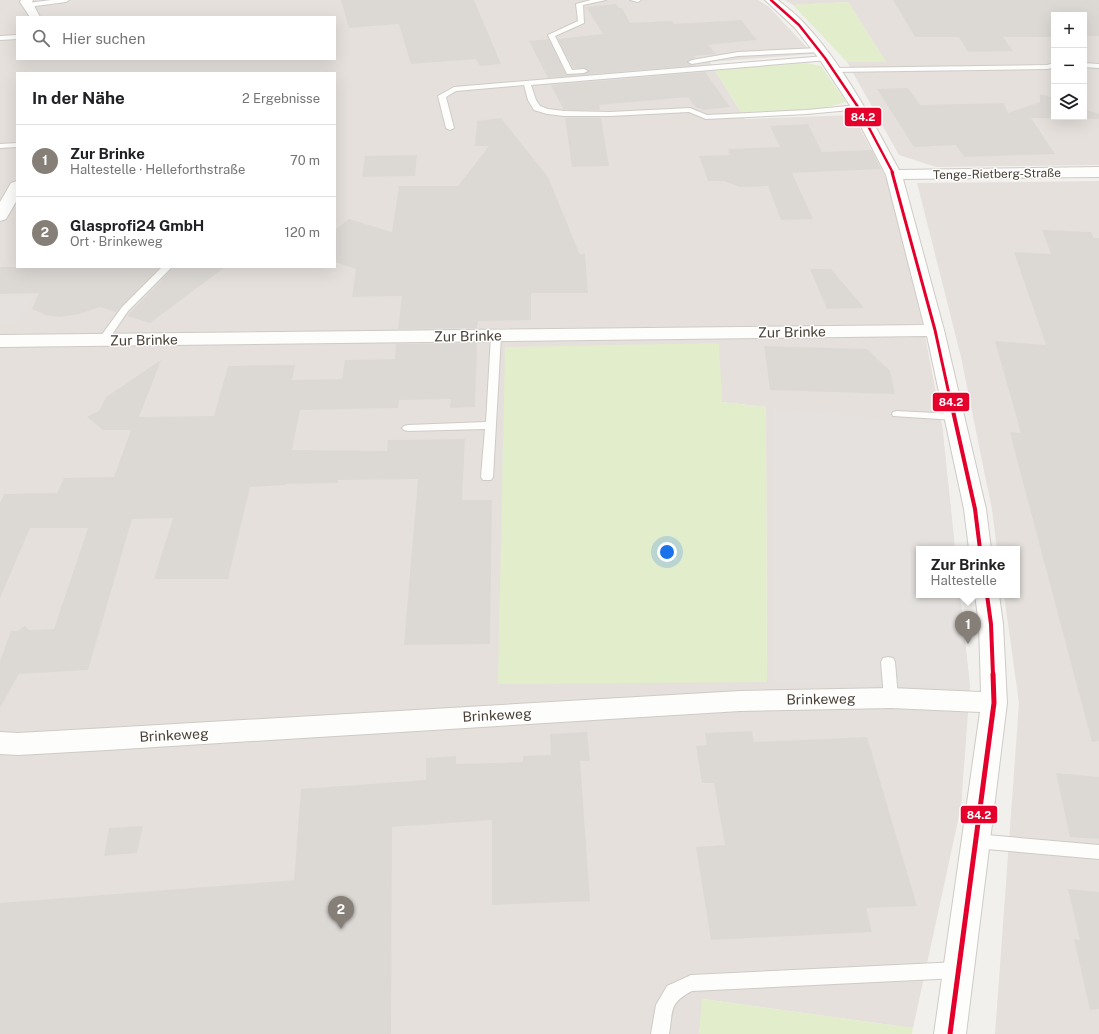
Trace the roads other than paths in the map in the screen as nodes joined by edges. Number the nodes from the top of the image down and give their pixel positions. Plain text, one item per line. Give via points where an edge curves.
1 (60, 0) edge
2 (66, 0) edge
3 (603, 0) edge
4 (633, 0) edge
5 (638, 0) edge
6 (771, 0) edge
7 (28, 3) edge
8 (36, 16) edge
9 (16, 37) edge
10 (0, 38) edge
11 (822, 54) junction
12 (1087, 65) edge
13 (1051, 66) edge
14 (1099, 66) edge
15 (834, 70) junction
16 (527, 82) junction
17 (858, 107) junction
18 (450, 128) dead end
19 (16, 145) edge
20 (0, 146) edge
21 (1099, 172) edge
22 (894, 175) junction
23 (16, 188) edge
24 (0, 216) edge
25 (165, 268) edge
26 (935, 330) junction
27 (496, 336) junction
28 (103, 340) junction
29 (0, 342) edge
30 (897, 414) dead end
31 (955, 417) junction
32 (491, 425) junction
33 (408, 428) dead end
34 (487, 477) dead end
35 (980, 546) edge
36 (987, 598) edge
37 (888, 662) dead end
38 (891, 698) junction
39 (994, 703) junction
40 (0, 743) edge
41 (975, 841) junction
42 (1099, 852) edge
43 (958, 970) junction
44 (660, 1034) edge
45 (950, 1034) edge

1 - 2 lane
1 - 7 lane
3 - 11 lane via 579,4 582,22 551,35 570,72 697,61 738,54
4 - 5 lane
6 - 11 street via 799,25
7 - 8 street
9 - 10 lane
11 - 15 street
11 - 16 lane
12 - 14 lane
13 - 15 lane
15 - 17 street
16 - 17 lane via 534,105 538,109 566,114 690,110 706,117
16 - 18 lane via 454,88 442,96
17 - 22 street
19 - 20 lane
21 - 22 street, Tenge-Rietberg-Straße
22 - 26 street
23 - 24 street
25 - 28 lane via 125,309
26 - 27 street, Zur Brinke
26 - 31 street
27 - 28 street, Zur Brinke
27 - 32 lane
28 - 29 street, Zur Brinke
30 - 31 lane
31 - 35 street via 975,509
32 - 33 lane
32 - 34 lane
36 - 39 street
37 - 38 lane
38 - 39 street, Brinkeweg
38 - 40 street, Brinkeweg via 740,700 123,738
39 - 41 street
41 - 42 lane
41 - 43 street
43 - 44 lane via 691,984 673,992 665,1005
43 - 45 street

